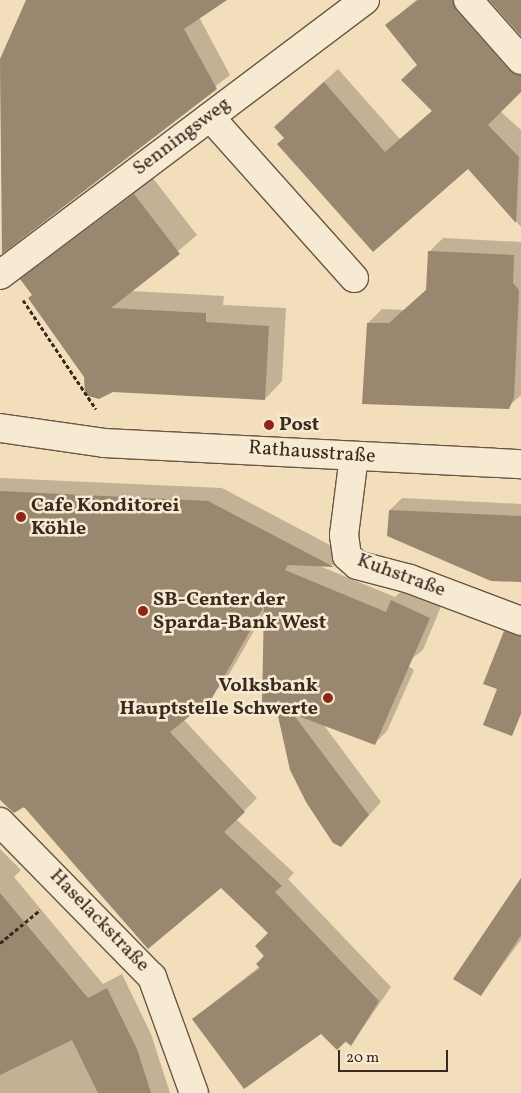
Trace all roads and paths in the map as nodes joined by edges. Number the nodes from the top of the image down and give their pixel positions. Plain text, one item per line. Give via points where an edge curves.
1 (365, 0) edge
2 (468, 0) edge
3 (521, 60) edge
4 (210, 117) junction
5 (2, 274) edge
6 (354, 278) dead end
7 (0, 428) edge
8 (104, 443) junction
9 (354, 456) junction
10 (521, 464) edge
11 (521, 620) edge
12 (0, 822) edge
13 (68, 888) junction
14 (0, 943) edge
15 (194, 1093) edge

1 - 4 street, Senningsweg
2 - 3 street
4 - 5 street, Senningsweg
4 - 6 street
5 - 8 path via 101,416
7 - 8 street, Rathausstraße
8 - 9 street, Rathausstraße
9 - 10 street, Rathausstraße
9 - 11 street, Kuhstraße via 344,535 347,556 357,565 410,579
12 - 13 street, Haselackstraße
13 - 14 path
13 - 15 street, Haselackstraße via 152,977

